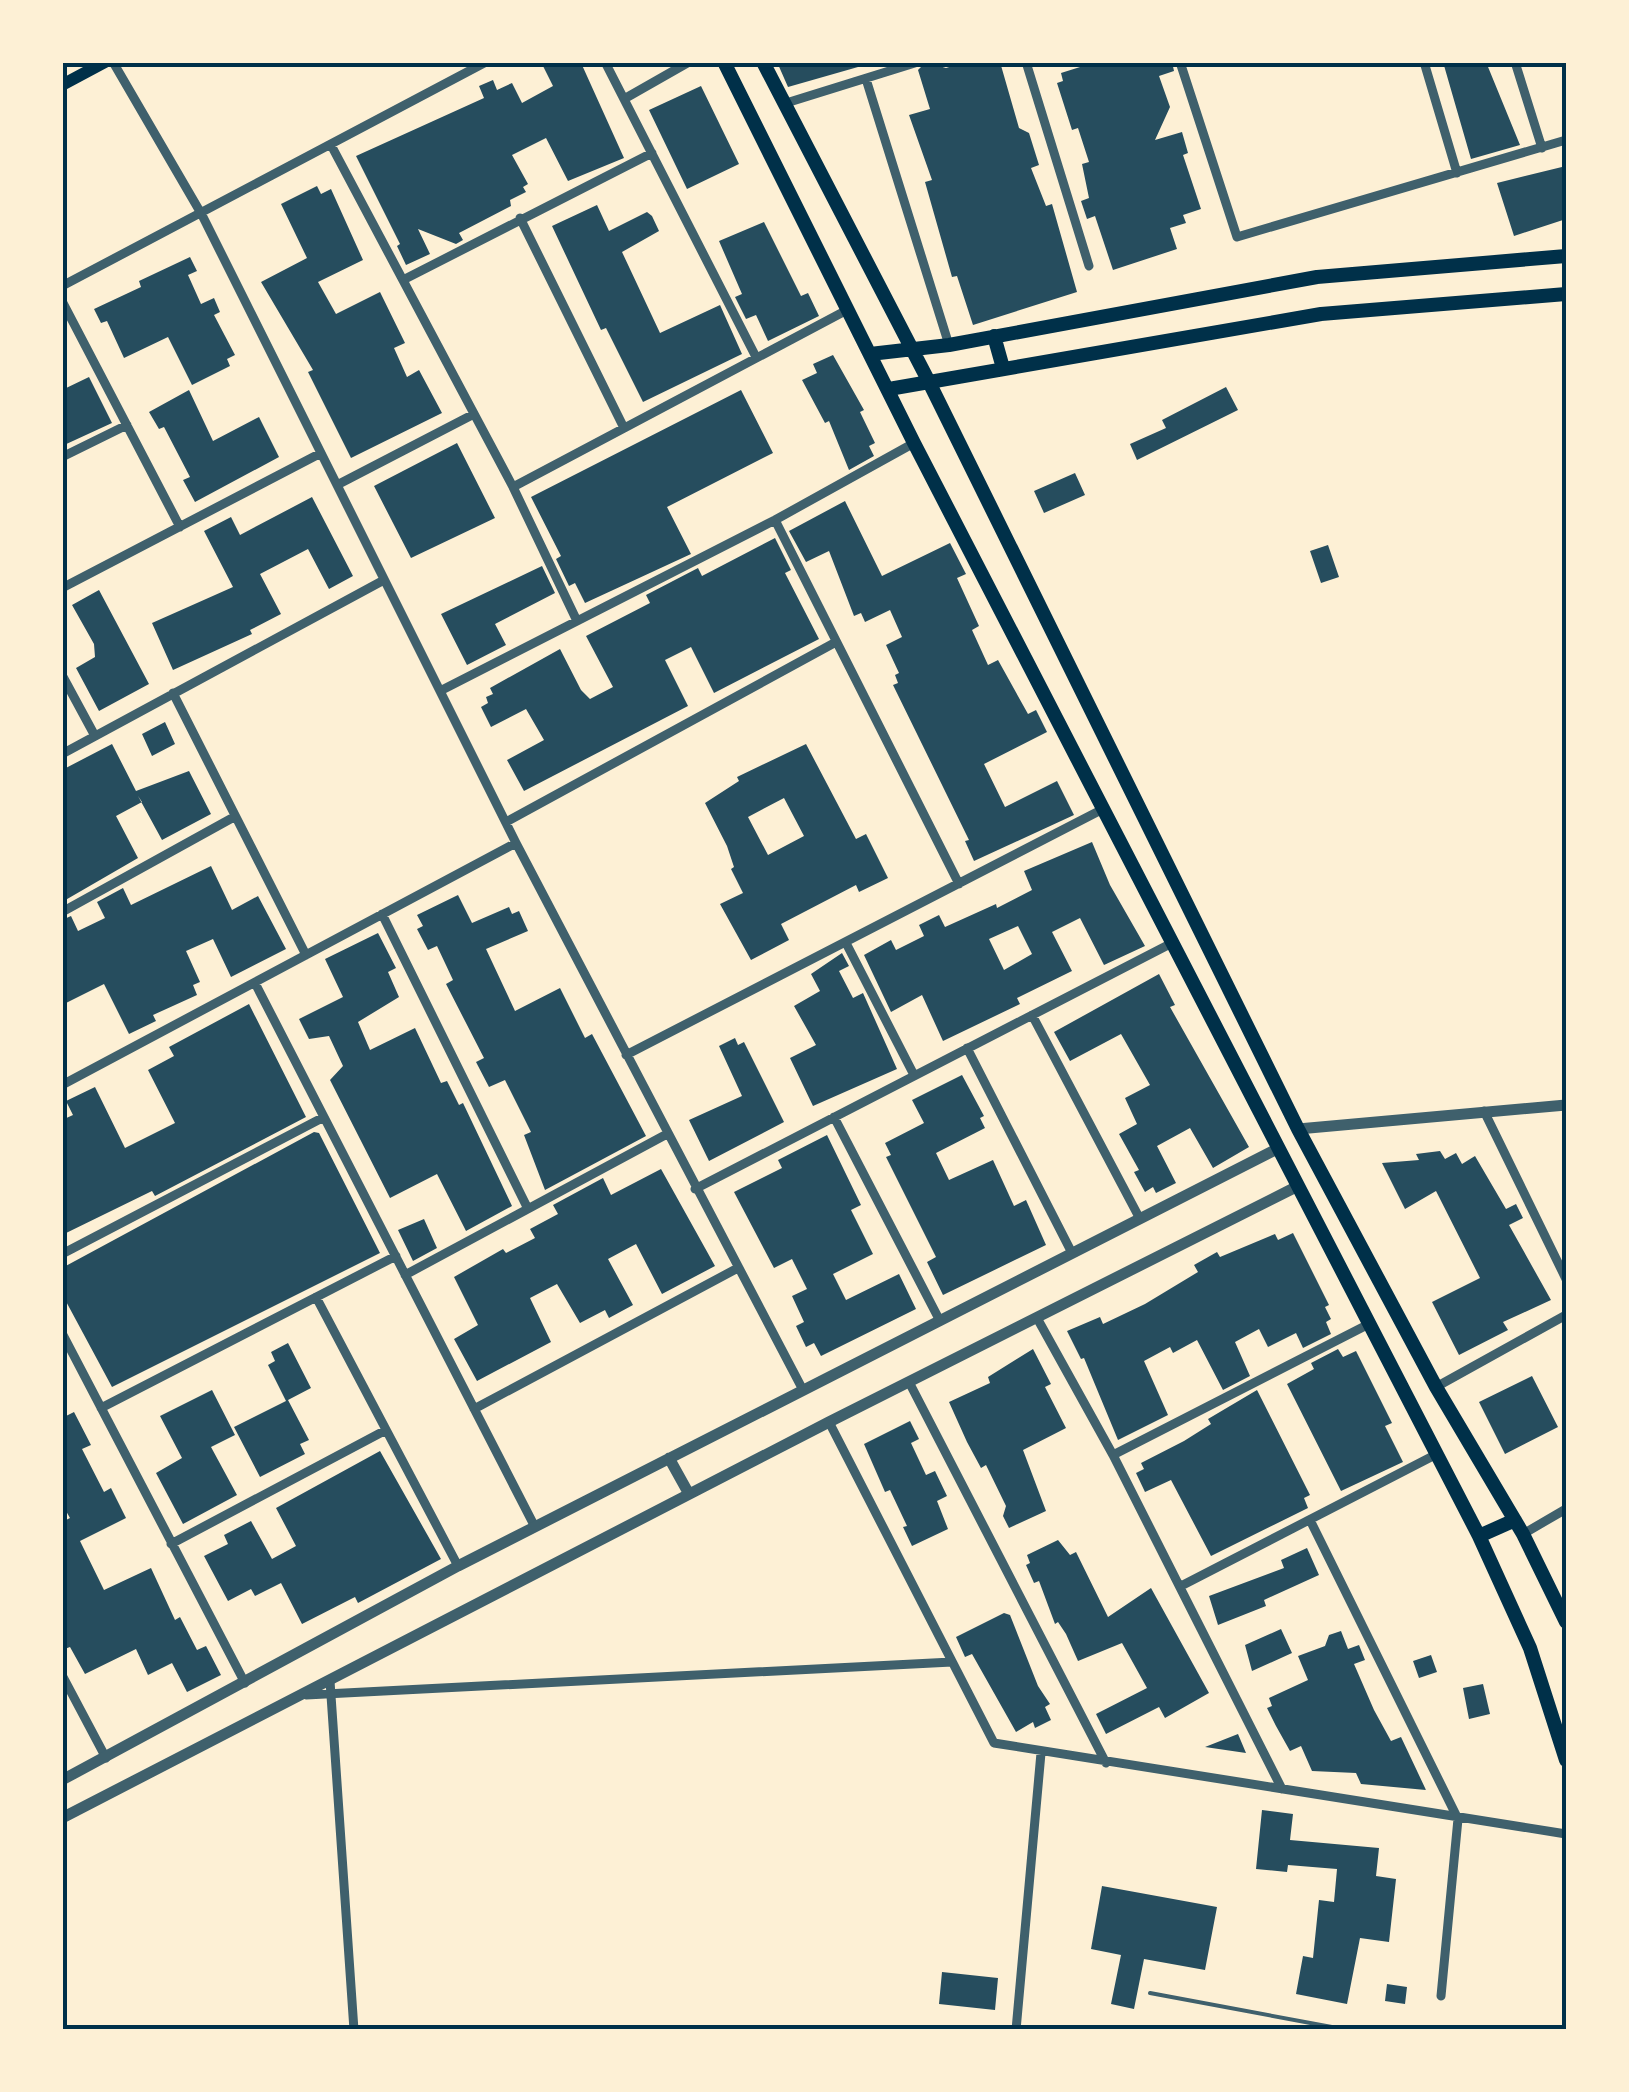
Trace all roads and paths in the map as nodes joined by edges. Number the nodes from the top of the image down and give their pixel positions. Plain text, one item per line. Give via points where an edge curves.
1 (106, 62) edge
2 (114, 62) edge
3 (486, 62) edge
4 (605, 62) edge
5 (689, 62) edge
6 (724, 62) edge
7 (763, 62) edge
8 (918, 62) edge
9 (1026, 62) edge
10 (1180, 62) edge
11 (1424, 62) edge
12 (1514, 62) edge
13 (866, 78) junction
14 (62, 85) edge
15 (624, 98) junction
16 (783, 104) junction
17 (1566, 140) edge
18 (332, 145) junction
19 (1542, 148) junction
20 (652, 153) junction
21 (1456, 173) junction
22 (202, 214) junction
23 (520, 218) junction
24 (1566, 256) edge
25 (1089, 266) dead end
26 (403, 280) junction
27 (62, 286) edge
28 (1566, 294) edge
29 (62, 301) edge
30 (847, 310) junction
31 (994, 336) junction
32 (949, 345) junction
33 (911, 348) junction
34 (870, 354) junction
35 (756, 358) junction
36 (1003, 368) junction
37 (928, 380) junction
38 (890, 389) junction
39 (474, 414) junction
40 (127, 425) junction
41 (624, 428) junction
42 (914, 443) junction
43 (321, 453) junction
44 (62, 457) edge
45 (337, 485) junction
46 (513, 487) junction
47 (775, 520) junction
48 (180, 527) junction
49 (384, 580) junction
50 (62, 588) edge
51 (577, 621) junction
52 (836, 642) junction
53 (62, 675) edge
54 (440, 691) junction
55 (172, 693) junction
56 (95, 736) junction
57 (62, 754) edge
58 (1103, 809) junction
59 (234, 817) junction
60 (506, 822) junction
61 (516, 843) junction
62 (959, 884) junction
63 (62, 912) edge
64 (382, 914) junction
65 (846, 943) junction
66 (1172, 943) junction
67 (306, 955) junction
68 (255, 984) junction
69 (1032, 1014) junction
70 (967, 1048) junction
71 (626, 1055) junction
72 (914, 1075) junction
73 (62, 1085) edge
74 (1566, 1105) edge
75 (1484, 1111) junction
76 (324, 1117) junction
77 (834, 1117) junction
78 (1298, 1129) junction
79 (666, 1134) junction
80 (1278, 1149) junction
81 (1296, 1187) junction
82 (695, 1189) junction
83 (528, 1209) junction
84 (1140, 1219) junction
85 (1072, 1253) junction
86 (62, 1254) edge
87 (396, 1256) junction
88 (736, 1268) junction
89 (405, 1275) junction
90 (1566, 1280) edge
91 (316, 1297) junction
92 (1566, 1315) edge
93 (1038, 1318) junction
94 (940, 1321) junction
95 (1367, 1324) junction
96 (62, 1333) edge
97 (65, 1345) edge
98 (909, 1382) junction
99 (1436, 1387) junction
100 (803, 1390) junction
101 (101, 1408) junction
102 (474, 1409) junction
103 (829, 1422) junction
104 (386, 1430) junction
105 (1113, 1454) junction
106 (1435, 1455) junction
107 (669, 1458) junction
108 (689, 1494) junction
109 (1566, 1509) edge
110 (1310, 1520) junction
111 (1515, 1520) junction
112 (535, 1527) junction
113 (1523, 1534) junction
114 (1480, 1536) junction
115 (170, 1544) junction
116 (458, 1566) junction
117 (1181, 1586) junction
118 (1566, 1622) edge
119 (952, 1662) junction
120 (62, 1675) edge
121 (246, 1683) junction
122 (331, 1687) junction
123 (1041, 1753) junction
124 (106, 1758) junction
125 (1566, 1760) edge
126 (1106, 1763) junction
127 (62, 1780) edge
128 (1282, 1790) junction
129 (62, 1818) edge
130 (1458, 1819) junction
131 (1566, 1834) edge
132 (1150, 1993) dead end
133 (1442, 1996) dead end
134 (354, 2030) edge
135 (1016, 2030) edge
136 (1348, 2030) edge

1 - 14 main road
2 - 22 street
3 - 18 street
4 - 15 street
5 - 15 street
6 - 30 main road
7 - 16 main road
8 - 13 street
9 - 25 street
10 - 21 street via 1237,237
11 - 21 street
12 - 19 street
13 - 16 street
13 - 32 street
15 - 20 street
16 - 33 main road
17 - 19 street
18 - 22 street
18 - 26 street
19 - 21 street
20 - 23 street
20 - 35 street
22 - 27 street
22 - 43 street
23 - 26 street
23 - 41 street
24 - 31 main road via 1317,276
26 - 39 street
28 - 36 main road via 1321,314
29 - 40 street
30 - 34 main road
30 - 35 street
31 - 32 main road
31 - 36 main road
32 - 33 main road
33 - 34 main road
33 - 37 main road
34 - 38 main road
35 - 41 street
36 - 37 main road
37 - 38 main road
37 - 78 main road
38 - 42 main road
39 - 45 street
39 - 46 street
40 - 44 street
40 - 48 street
41 - 46 street
42 - 47 street
42 - 58 main road
43 - 45 street
43 - 48 street
45 - 49 street
46 - 51 street
47 - 51 street
47 - 52 street
48 - 50 street
49 - 54 street
49 - 55 street
51 - 54 street
52 - 60 street
52 - 62 street
53 - 56 street
54 - 60 street
55 - 56 street
55 - 59 street
56 - 57 street
58 - 62 street
58 - 66 main road
59 - 63 street
59 - 67 street
60 - 61 street
61 - 64 street
61 - 71 street
62 - 65 street
64 - 67 street
64 - 83 street
65 - 71 street
65 - 72 street
66 - 69 street
66 - 80 main road
67 - 68 street
68 - 73 street
68 - 76 street
69 - 70 street
69 - 84 street
70 - 72 street
70 - 85 street
71 - 79 street
72 - 77 street
74 - 75 street
75 - 78 street
75 - 90 street
76 - 86 street
76 - 87 street
77 - 82 street
77 - 94 street
78 - 99 main road
79 - 82 street
79 - 83 street
80 - 81 main road
80 - 84 street
81 - 93 street
81 - 95 main road
82 - 88 street
83 - 89 street
84 - 85 street
85 - 94 street
87 - 89 street
87 - 91 street
88 - 100 street
88 - 102 street
89 - 102 street
91 - 101 street
91 - 104 street
92 - 99 street
93 - 98 street
93 - 105 street
94 - 100 street
95 - 105 street
95 - 106 main road
96 - 97 street
97 - 101 street
98 - 103 street
98 - 126 street
99 - 111 main road
100 - 107 street
101 - 115 street
102 - 112 street
103 - 108 street
103 - 119 street
104 - 115 street
104 - 116 street
105 - 117 street
106 - 110 street
106 - 114 main road
107 - 108 street
107 - 112 street
108 - 122 street
109 - 113 street
110 - 117 street
110 - 130 street
111 - 113 main road
111 - 114 main road
112 - 116 street
113 - 118 main road
114 - 125 main road via 1530,1648
115 - 121 street
116 - 121 street
117 - 128 street
119 - 122 street
119 - 123 street via 994,1743
120 - 124 street
121 - 124 street
122 - 129 street via 302,1695
122 - 134 street
123 - 126 street
123 - 135 street
124 - 127 street
126 - 128 street
128 - 130 street
130 - 131 street
130 - 133 street
132 - 136 lane

